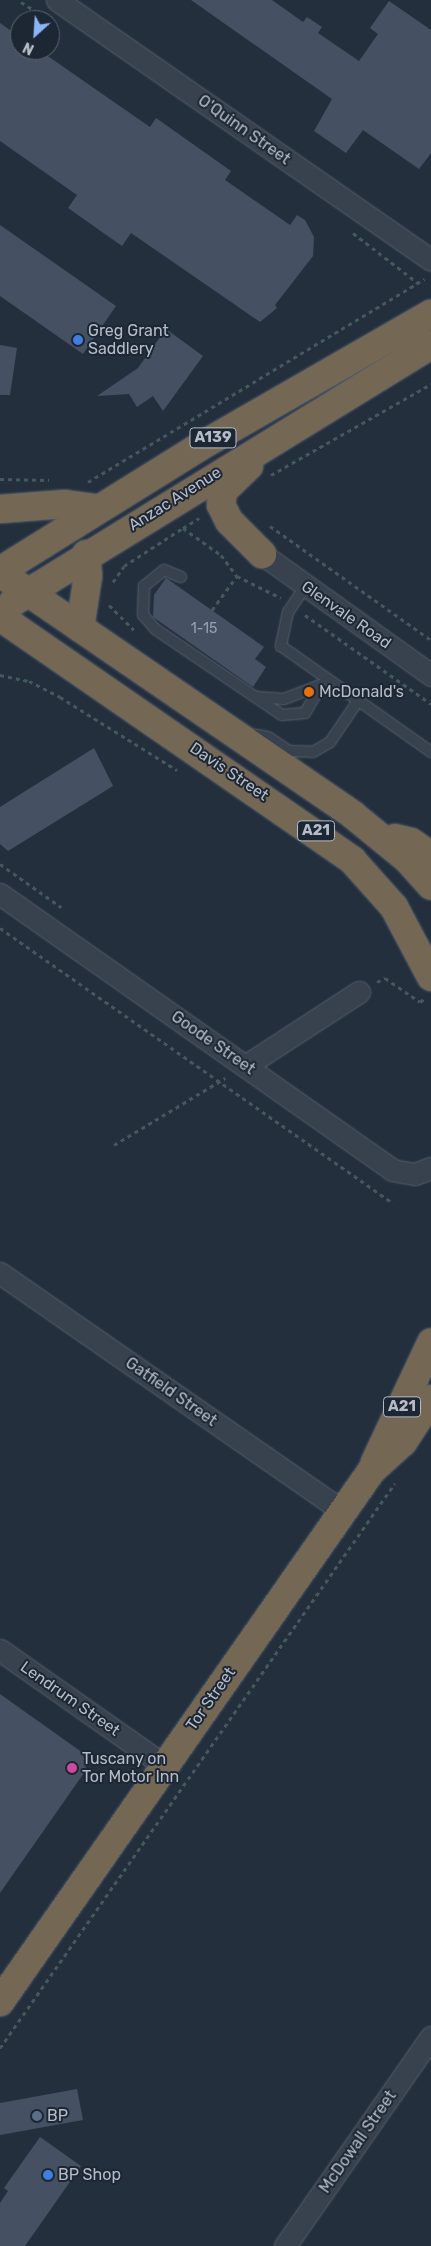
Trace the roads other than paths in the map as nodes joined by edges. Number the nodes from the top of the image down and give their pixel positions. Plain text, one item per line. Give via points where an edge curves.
1 (57, 0) edge
2 (431, 260) edge
3 (431, 314) edge
4 (431, 345) edge
5 (288, 429) junction
6 (0, 509) edge
7 (99, 509) junction
8 (86, 554) junction
9 (262, 554) joint
10 (0, 572) edge
11 (181, 577) dead end
12 (305, 587) junction
13 (27, 592) junction
14 (0, 612) edge
15 (0, 617) edge
16 (80, 628) junction
17 (431, 675) edge
18 (323, 682) junction
19 (253, 696) junction
20 (358, 701) junction
21 (229, 730) junction
22 (431, 752) edge
23 (379, 834) junction
24 (431, 856) edge
25 (431, 886) edge
26 (0, 894) edge
27 (428, 969) edge
28 (359, 992) road end
29 (245, 1066) junction
30 (431, 1168) edge
31 (0, 1273) edge
32 (431, 1344) edge
33 (431, 1399) edge
34 (372, 1470) junction
35 (343, 1511) junction
36 (0, 1650) edge
37 (164, 1766) junction
38 (0, 2002) edge
39 (431, 2037) edge
40 (284, 2246) edge

1 - 2 street, O'Quinn Street
3 - 7 highway, Anzac Avenue / A139
4 - 5 highway, Anzac Avenue / A139
5 - 8 highway, Anzac Avenue / A139
5 - 9 highway via 223,491 221,505 228,521
6 - 7 highway via 66,504
7 - 10 highway, Anzac Avenue / A139
8 - 13 highway, Anzac Avenue / A139
8 - 16 highway via 88,576
9 - 12 street, Glenvale Road
10 - 13 highway, A21
11 - 19 lane via 164,570 151,576 141,598 145,621
12 - 17 street, Glenvale Road
12 - 18 lane via 292,606 280,646
13 - 14 highway, Anzac Avenue / A139
13 - 16 highway, A21
15 - 27 highway, Davis Street / A21 via 352,860 394,907
16 - 21 highway, A21
18 - 19 lane via 284,699
18 - 19 lane via 311,709 291,717
18 - 20 lane
20 - 21 lane via 330,742 313,752 289,751 268,737
20 - 22 lane
21 - 23 highway, A21
23 - 24 highway via 411,842
23 - 25 highway, A21
26 - 29 street, Goode Street
28 - 29 street
29 - 30 street, Goode Street via 392,1170 405,1174
31 - 35 street, Gatfield Street
32 - 34 highway, Tor Street / A21
33 - 34 highway, Tor Street / A21 via 403,1442
34 - 35 highway, Tor Street / A21
35 - 37 highway, Tor Street / A21
36 - 37 street, Lendrum Street
37 - 38 highway, Tor Street / A21
39 - 40 street, McDowall Street

